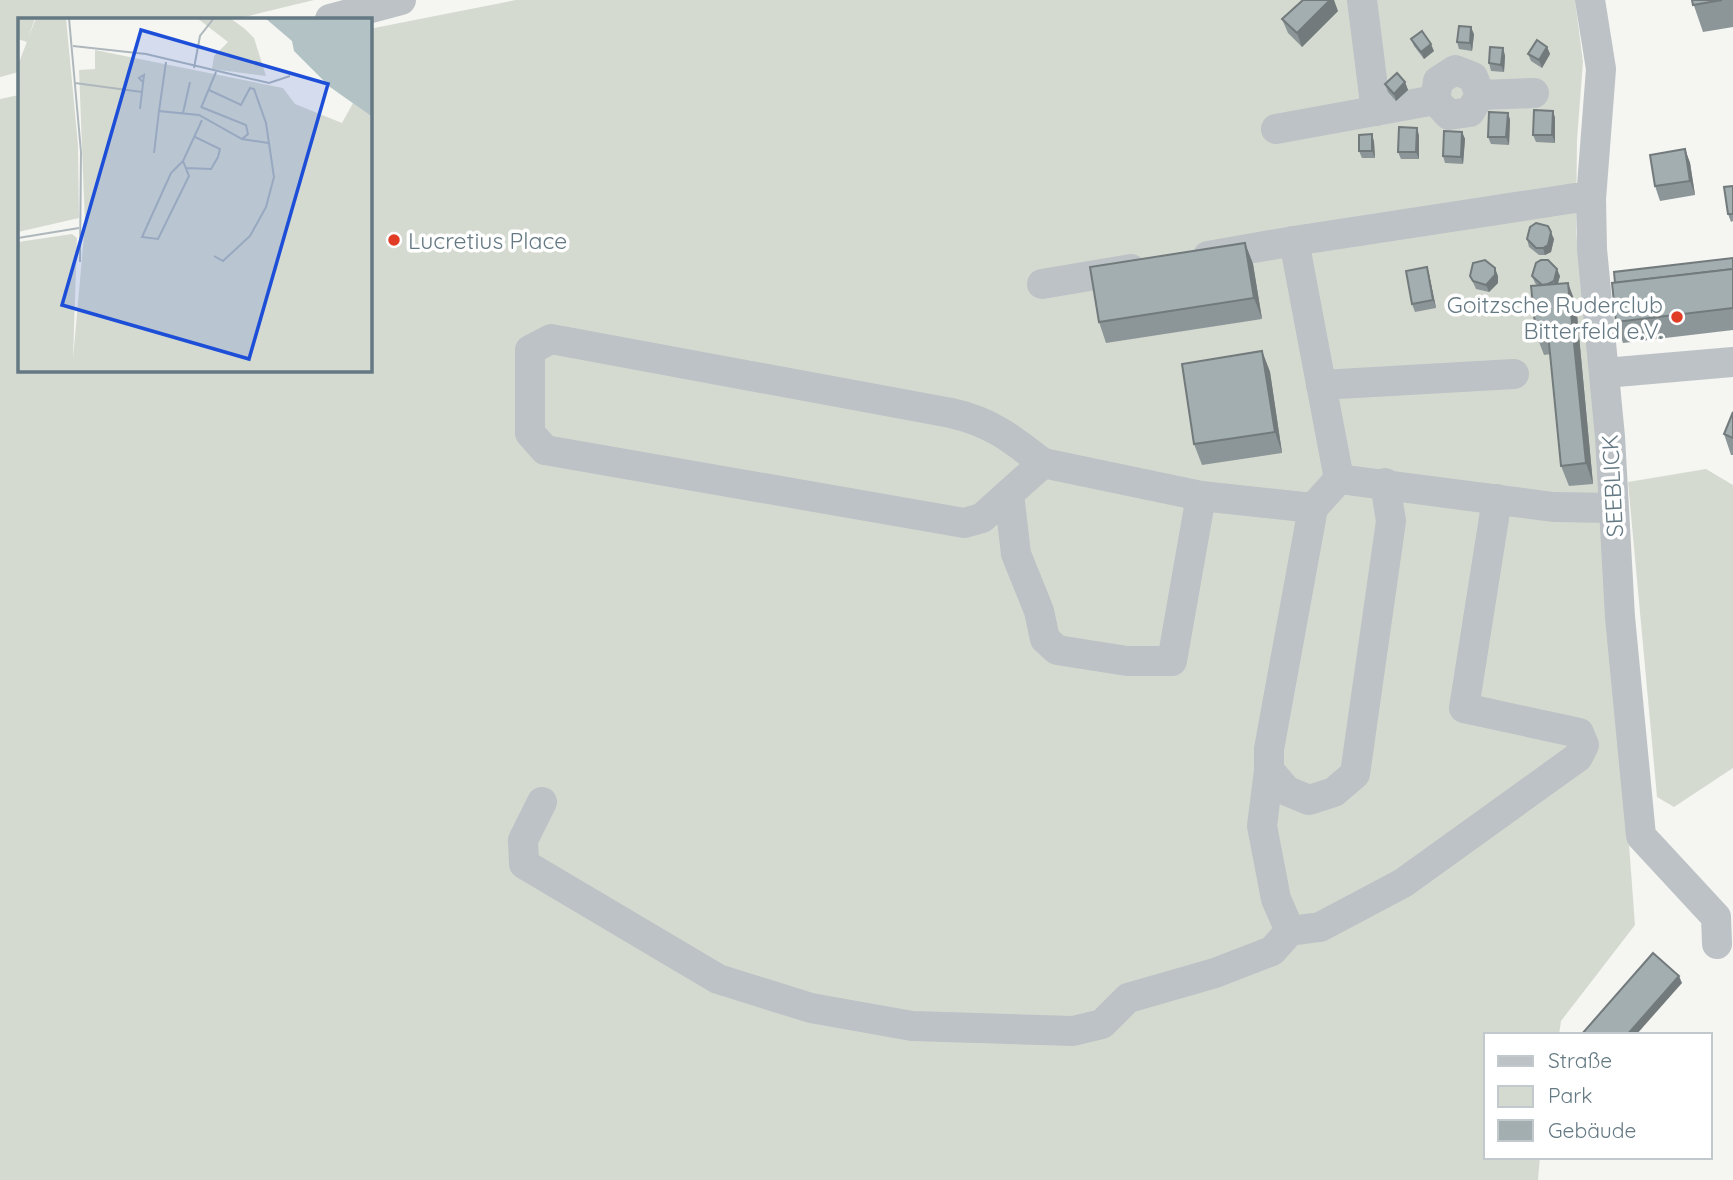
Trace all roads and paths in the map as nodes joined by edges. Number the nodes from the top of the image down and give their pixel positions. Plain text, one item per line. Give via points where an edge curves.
1 (401, 0) edge
2 (1362, 0) edge
3 (1590, 0) edge
4 (334, 18) edge
5 (1534, 93) dead end
6 (1376, 111) junction
7 (1276, 129) dead end
8 (1591, 199) junction
9 (1294, 241) junction
10 (1042, 284) dead end
11 (1733, 362) edge
12 (1605, 373) junction
13 (1514, 374) dead end
14 (1321, 385) junction
15 (1043, 463) junction
16 (1339, 479) junction
17 (1385, 483) junction
18 (1009, 494) junction
19 (1201, 496) junction
20 (1497, 499) junction
21 (1313, 508) junction
22 (1613, 508) junction
23 (1632, 741) junction
24 (1584, 745) junction
25 (1269, 770) junction
26 (542, 802) dead end
27 (1290, 931) junction
28 (1717, 944) dead end

1 - 4 street
2 - 6 street
3 - 8 street, SEEBLICK via 1601,69
5 - 6 street via 1480,95 1473,77 1455,70 1438,81 1435,100
6 - 7 street
8 - 9 street
8 - 12 street, SEEBLICK
9 - 10 street
9 - 14 street
11 - 12 street
12 - 22 street, SEEBLICK via 1618,436
13 - 14 street
14 - 16 street
15 - 18 street
15 - 18 street via 981,420 951,413 551,339 530,350 530,433 545,450 964,523 982,518
15 - 19 street
16 - 17 street
16 - 21 street
17 - 20 street
17 - 25 street via 1391,521 1355,774 1334,792 1309,800 1287,791
18 - 19 street via 1016,554 1045,639 1057,650 1127,661 1172,661
19 - 21 street
20 - 22 street
20 - 24 street via 1464,708 1579,733
21 - 25 street
22 - 23 street, SEEBLICK
23 - 24 street
23 - 28 street, SEEBLICK via 1642,836 1716,917
24 - 27 street via 1578,757 1404,883 1320,927
25 - 27 street via 1262,826 1276,899
26 - 27 street via 523,839 524,864 718,979 811,1008 912,1026 1073,1031 1102,1024 1128,998 1272,951

